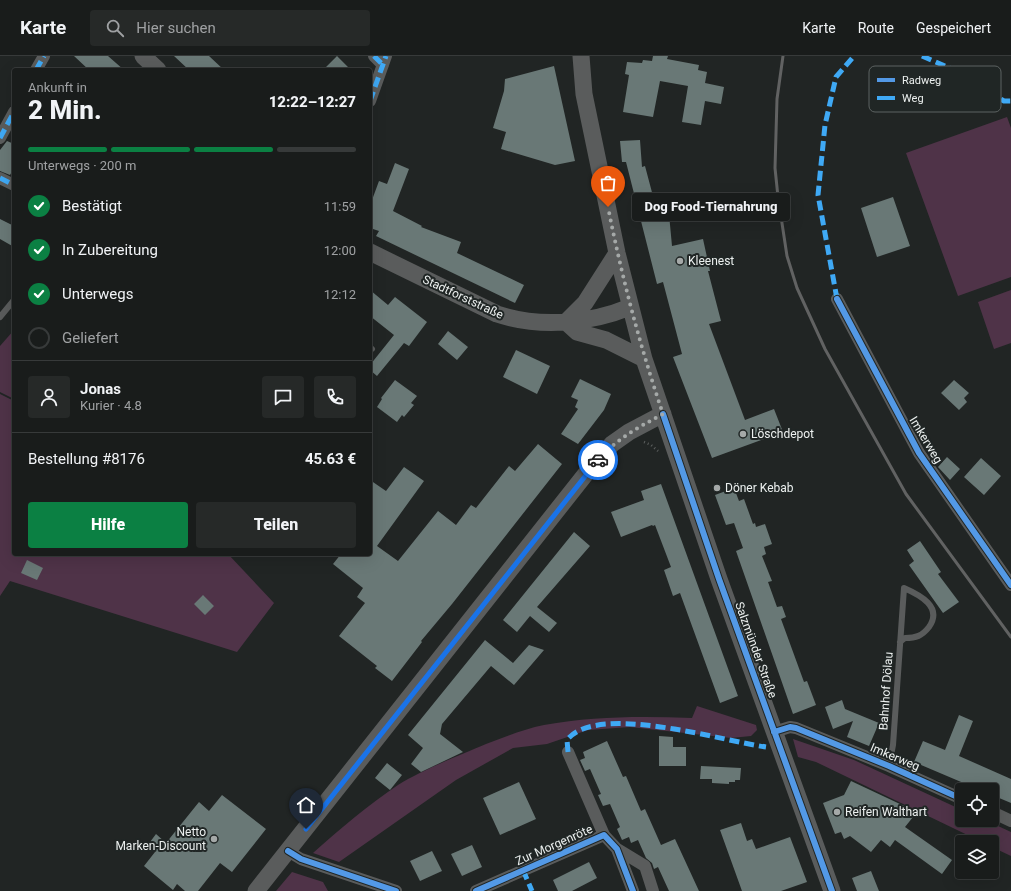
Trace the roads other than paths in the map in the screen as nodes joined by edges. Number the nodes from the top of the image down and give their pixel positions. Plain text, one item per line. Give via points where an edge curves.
1 (44, 56) edge
2 (144, 56) edge
3 (374, 56) edge
4 (581, 56) edge
5 (384, 60) edge
6 (37, 68) edge
7 (156, 68) edge
8 (372, 95) edge
9 (12, 116) edge
10 (0, 138) edge
11 (0, 178) edge
12 (12, 184) edge
13 (372, 253) edge
14 (617, 253) junction
15 (837, 299) dead end
16 (12, 302) edge
17 (630, 307) junction
18 (0, 317) edge
19 (566, 322) junction
20 (644, 359) junction
21 (663, 414) junction
22 (1011, 585) edge
23 (900, 642) junction
24 (774, 732) junction
25 (568, 752) dead end
26 (889, 766) junction
27 (955, 796) edge
28 (999, 815) edge
29 (1011, 821) edge
30 (604, 835) junction
31 (617, 850) junction
32 (288, 851) junction
33 (256, 891) edge
34 (396, 891) edge
35 (476, 891) edge
36 (633, 891) edge
37 (653, 891) edge
38 (832, 891) edge

1 - 6 street
2 - 7 main road
3 - 5 street
4 - 14 main road, Salzmünder Straße via 584,94
5 - 8 street
9 - 10 street
11 - 12 street
13 - 19 main road, Stadtforststraße via 496,314 533,322
14 - 17 main road, Salzmünder Straße
14 - 19 main road via 585,303
15 - 22 street, Imkerweg via 919,453
16 - 18 lane
17 - 19 main road, Stadtforststraße via 613,314
17 - 20 main road, Salzmünder Straße
19 - 20 main road via 577,332 606,340
20 - 21 main road, Salzmünder Straße
21 - 24 main road, Salzmünder Straße
21 - 32 main road via 612,444 588,470
23 - 23 lane, Bahnhof Dölau via 905,638 916,638 924,634 934,620 934,612 922,596 904,588
23 - 26 lane, Bahnhof Dölau via 893,745
24 - 26 street, Imkerweg via 790,727 796,728
24 - 38 main road, Salzmünder Straße
25 - 30 street, Zur Morgenröte
26 - 27 street, Imkerweg
28 - 29 street
30 - 31 street, Zur Morgenröte
30 - 35 street, Zur Morgenröte
31 - 36 street, Zur Morgenröte
31 - 37 street, Zur Morgenröte via 644,866
32 - 33 main road
32 - 34 street via 301,859

